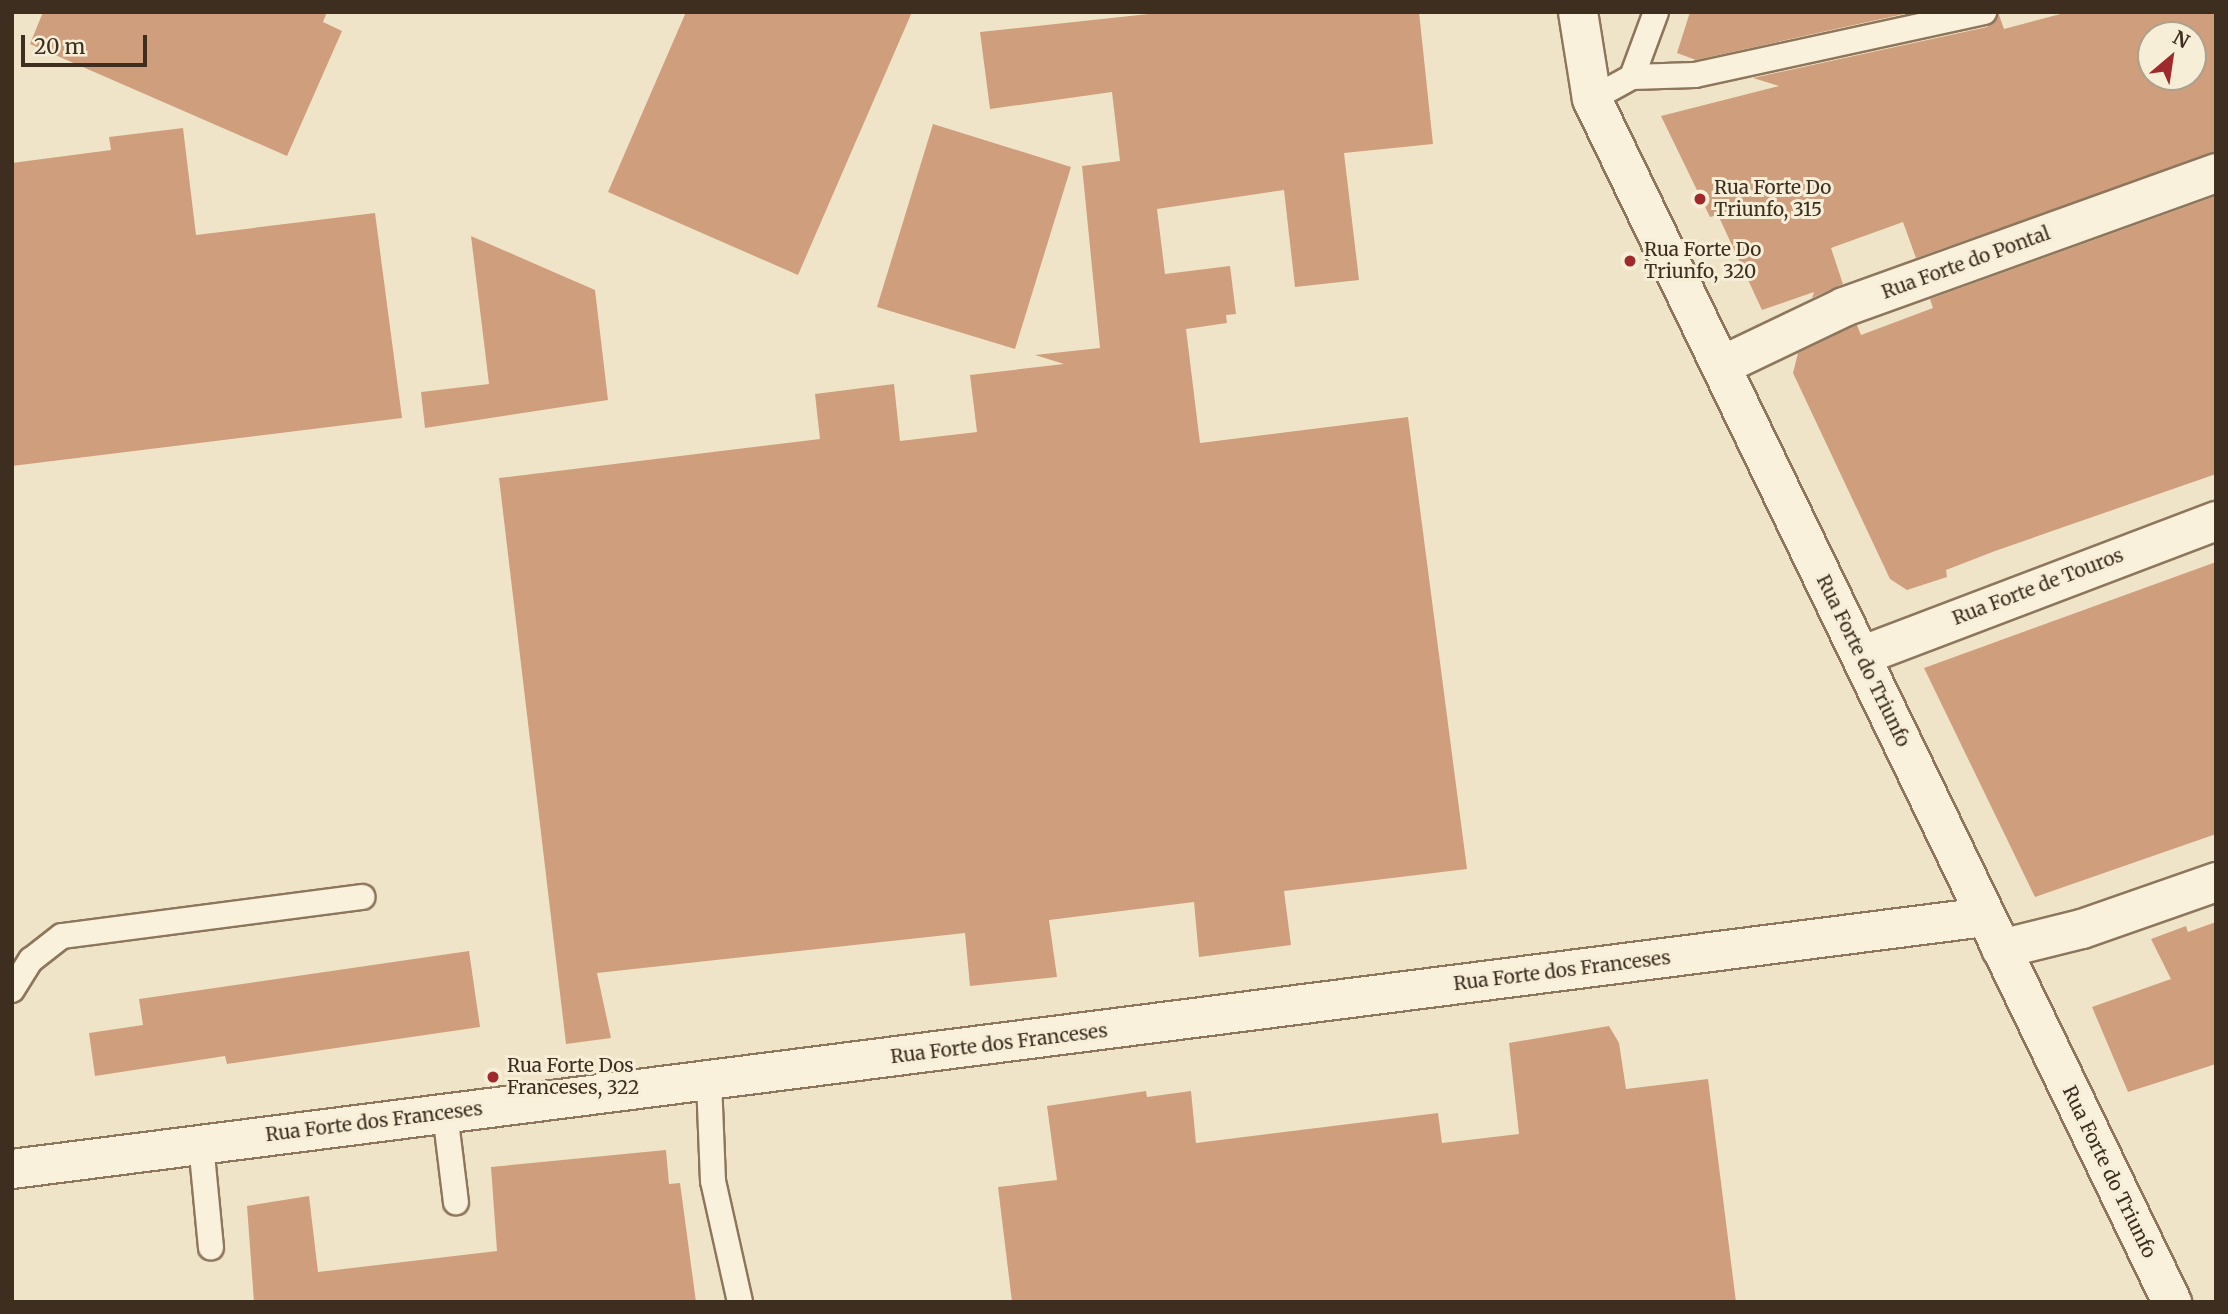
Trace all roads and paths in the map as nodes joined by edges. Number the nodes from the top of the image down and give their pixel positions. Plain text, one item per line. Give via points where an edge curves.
1 (1578, 12) edge
2 (1656, 12) edge
3 (1984, 12) edge
4 (1632, 77) junction
5 (1592, 99) junction
6 (2216, 173) edge
7 (1721, 366) junction
8 (2216, 521) edge
9 (1861, 656) junction
10 (2216, 882) edge
11 (362, 897) dead end
12 (1994, 933) junction
13 (12, 990) edge
14 (709, 1081) junction
15 (445, 1113) junction
16 (201, 1144) junction
17 (12, 1169) edge
18 (456, 1202) dead end
19 (211, 1248) dead end
20 (740, 1302) edge
21 (2172, 1302) edge

1 - 5 street, Rua Forte do Triunfo
2 - 4 lane
3 - 4 lane via 1695,75
4 - 5 lane
5 - 7 street, Rua Forte do Triunfo
6 - 7 street, Rua Forte do Pontal via 1844,307
7 - 9 street, Rua Forte do Triunfo
8 - 9 street, Rua Forte de Touros
9 - 12 street, Rua Forte do Triunfo
10 - 12 street, Rua Forte dos Franceses via 2082,929
11 - 13 lane via 62,936 31,960
12 - 14 street, Rua Forte dos Franceses
12 - 21 street, Rua Forte do Triunfo
14 - 15 street, Rua Forte dos Franceses
14 - 20 lane via 713,1181
15 - 16 street, Rua Forte dos Franceses
15 - 18 lane
16 - 17 street, Rua Forte dos Franceses
16 - 19 lane

